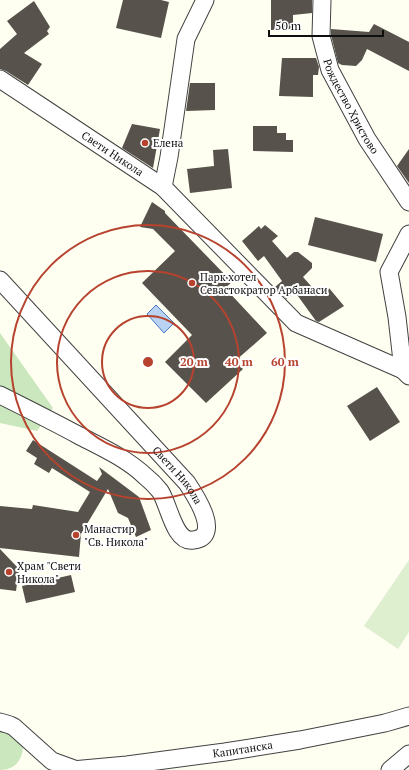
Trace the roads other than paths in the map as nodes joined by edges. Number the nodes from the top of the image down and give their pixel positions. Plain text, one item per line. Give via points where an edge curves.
1 (205, 0) edge
2 (322, 0) edge
3 (0, 79) edge
4 (163, 187) junction
5 (409, 202) edge
6 (409, 234) edge
7 (0, 280) edge
8 (406, 373) edge
9 (0, 394) edge
10 (409, 716) edge
11 (0, 722) edge
12 (409, 754) edge
13 (73, 770) edge
14 (390, 770) edge

1 - 4 street via 186,39
2 - 5 street, Рождество Христово via 321,36 330,70 367,139
3 - 4 street, Свети Никола
4 - 8 street, Свети Никола via 296,323
6 - 8 street via 389,272
7 - 9 street, Свети Никола via 187,483 201,504 207,527 204,534 194,540 182,538 176,530 160,491 145,475 117,455
10 - 13 street, Капитанска via 300,740 127,765
11 - 13 street, Капитанска via 14,727 52,761
12 - 14 street

